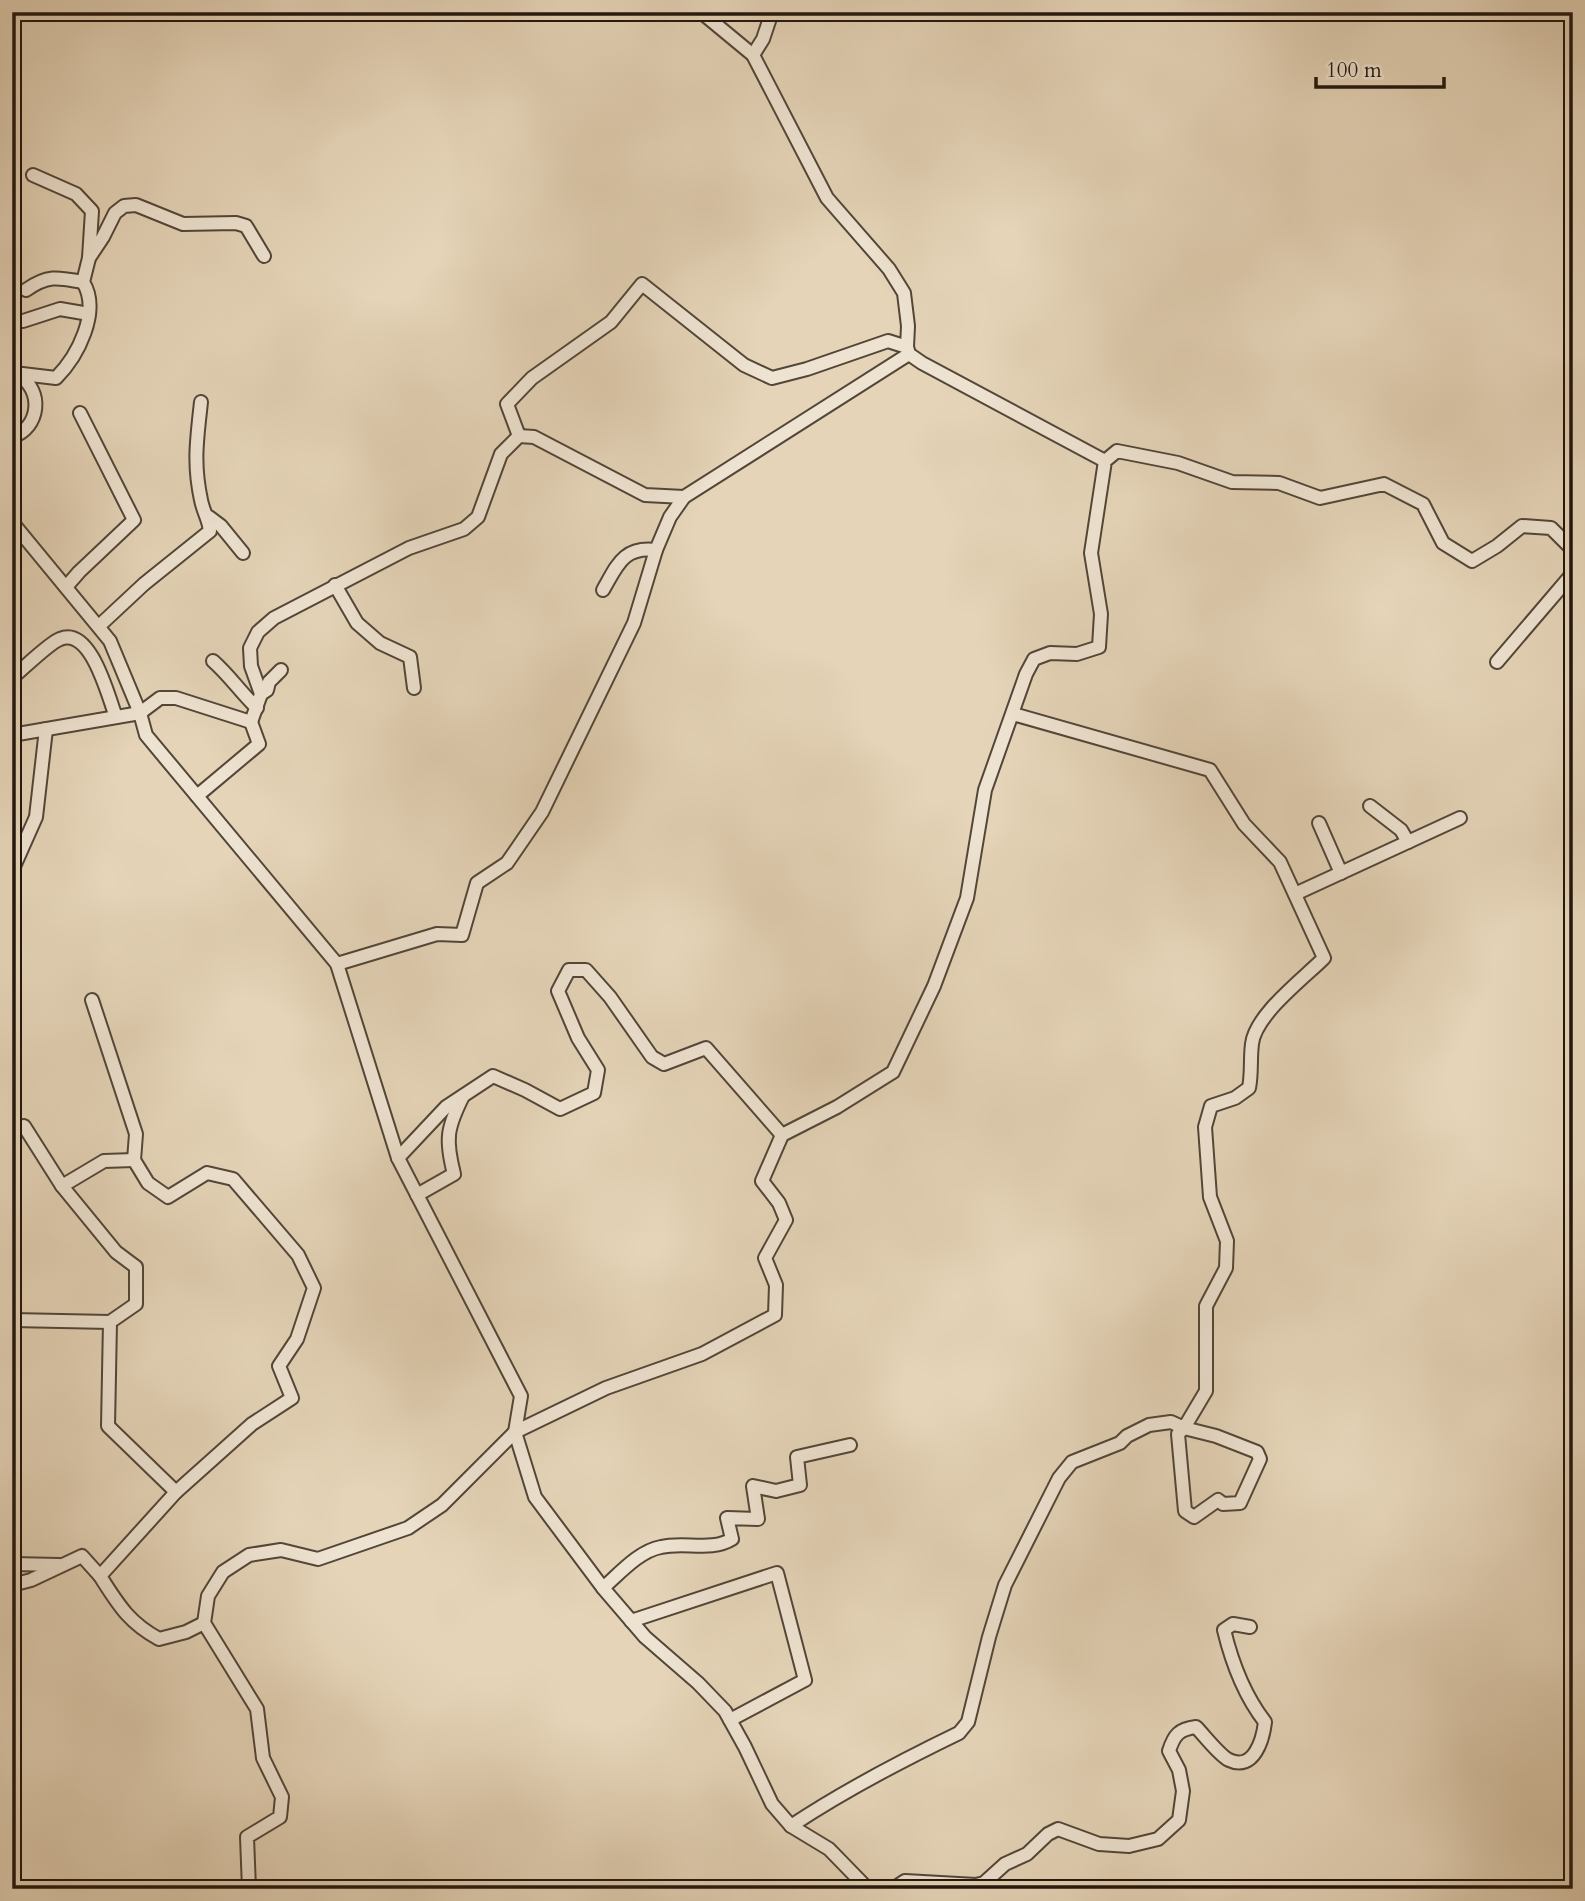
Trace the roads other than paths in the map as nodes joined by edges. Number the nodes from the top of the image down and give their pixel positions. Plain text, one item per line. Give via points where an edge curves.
1 (701, 12) edge
2 (772, 12) edge
3 (752, 55) junction
4 (33, 175) dead end
5 (264, 256) dead end
6 (89, 258) junction
7 (83, 282) junction
8 (26, 290) dead end
9 (89, 314) junction
10 (23, 321) dead end
11 (908, 351) junction
12 (13, 373) edge
13 (201, 402) dead end
14 (80, 413) dead end
15 (519, 436) junction
16 (12, 438) edge
17 (1105, 461) junction
18 (684, 497) junction
19 (209, 517) junction
20 (12, 522) edge
21 (656, 550) junction
22 (1573, 550) edge
23 (243, 553) dead end
24 (1573, 573) edge
25 (335, 584) junction
26 (66, 587) junction
27 (603, 590) dead end
28 (99, 626) junction
29 (213, 661) dead end
30 (1497, 662) dead end
31 (281, 670) dead end
32 (12, 678) edge
33 (414, 688) dead end
34 (261, 694) junction
35 (257, 708) junction
36 (140, 713) junction
37 (1013, 714) junction
38 (116, 717) junction
39 (251, 722) junction
40 (46, 729) junction
41 (12, 735) edge
42 (197, 796) junction
43 (1370, 806) dead end
44 (1460, 818) dead end
45 (1320, 823) dead end
46 (1408, 842) junction
47 (12, 871) edge
48 (1341, 873) junction
49 (1295, 894) junction
50 (337, 964) junction
51 (92, 1000) dead end
52 (463, 1096) junction
53 (24, 1126) dead end
54 (782, 1135) junction
55 (398, 1158) junction
56 (134, 1160) junction
57 (62, 1186) junction
58 (418, 1195) junction
59 (12, 1320) edge
60 (110, 1322) junction
61 (1184, 1428) junction
62 (515, 1433) junction
63 (850, 1445) dead end
64 (176, 1492) junction
65 (12, 1564) edge
66 (63, 1565) junction
67 (100, 1576) junction
68 (12, 1585) edge
69 (603, 1588) junction
70 (631, 1621) junction
71 (204, 1623) junction
72 (1250, 1626) dead end
73 (730, 1720) junction
74 (791, 1826) junction
75 (249, 1889) edge
76 (868, 1889) edge
77 (893, 1889) edge

1 - 3 street
2 - 3 street
3 - 11 street via 827,198 904,293
4 - 6 street via 76,194 92,211
5 - 6 street via 246,226 183,224 135,205 115,213
6 - 7 street
7 - 8 street via 41,280
7 - 9 street
9 - 10 street via 60,309
9 - 12 street via 81,340 56,378
11 - 15 street via 888,341 772,378 744,365 642,284 611,322 532,379 507,404
11 - 17 street via 922,363
11 - 18 street
12 - 16 street via 32,385 36,404 32,422
13 - 19 street via 195,458 202,504
14 - 26 street via 134,520
15 - 18 street via 534,437 645,495
15 - 25 street via 501,454 478,517 464,530 409,548
17 - 22 street via 1117,451 1178,463 1232,482 1279,483 1320,498 1384,484 1423,505 1443,543 1472,561 1521,526 1551,528
17 - 37 street via 1090,554 1101,614 1099,647 1034,659
18 - 21 street
19 - 23 street
19 - 28 street via 211,531
20 - 26 street
21 - 27 street via 643,548 621,558
21 - 50 street via 634,623 542,813 508,863 477,883 462,935 437,934
24 - 30 street
25 - 33 street via 357,623 380,643 410,657
25 - 34 street via 258,632 250,648
26 - 28 street
28 - 36 street via 110,640
29 - 35 street
31 - 34 street
32 - 38 street via 60,638 74,638 93,658
34 - 35 street
35 - 39 street
36 - 38 street
36 - 39 street via 160,698 176,698
36 - 42 street via 146,735
37 - 49 street via 1210,770 1244,824 1280,862
37 - 54 street via 985,790 967,898 934,986 893,1072
38 - 40 street
39 - 42 street via 259,744
40 - 41 street
40 - 47 street via 36,817
42 - 50 street
43 - 46 street via 1401,830
44 - 46 street
45 - 48 street
46 - 48 street
48 - 49 street
49 - 61 street via 1324,958 1261,1020 1252,1043 1249,1088 1211,1106 1205,1127 1210,1197 1227,1241 1226,1268 1206,1306 1206,1391
50 - 55 street
51 - 56 street via 136,1134
52 - 54 street via 493,1076 560,1109 594,1093 598,1070 558,991 569,970 586,970 652,1057 664,1064 706,1048
52 - 55 street via 446,1107
52 - 58 street via 450,1122 454,1174
53 - 57 street
54 - 62 street via 762,1181 786,1220 765,1258 776,1285 775,1315 702,1354 606,1388
55 - 58 street
56 - 57 street via 104,1161
56 - 64 street via 148,1183 168,1197 207,1173 233,1179 298,1255 314,1288 297,1339 279,1366 292,1398 252,1424
57 - 60 street via 116,1252 136,1267 135,1304
58 - 62 street via 521,1396
59 - 60 street
60 - 64 street via 108,1426
61 - 61 street via 1257,1452 1260,1459 1240,1503 1218,1500 1194,1517 1185,1511 1178,1434
61 - 74 street via 1171,1422 1149,1424 1120,1443 1072,1462 1005,1585 968,1722 959,1732 870,1777
62 - 69 street via 536,1497
62 - 71 street via 442,1505 408,1528 318,1559 281,1550 249,1555 223,1572 208,1596
63 - 69 street via 797,1457 800,1485 776,1490 753,1486 758,1519 727,1518 732,1539 723,1545 674,1545 645,1552
64 - 67 street
65 - 66 street
66 - 67 street via 82,1556
66 - 68 street
67 - 71 street via 125,1615 159,1639
69 - 70 street
70 - 73 street via 698,1683
70 - 73 street via 777,1573 806,1680
71 - 75 street via 257,1709 263,1758 282,1797 280,1817 247,1837
72 - 77 street via 1233,1624 1224,1630 1242,1684 1265,1722 1263,1740 1254,1756 1241,1762 1228,1760 1196,1727 1184,1728 1174,1737 1169,1751 1183,1791 1179,1819 1158,1839 1129,1846 1099,1844 1058,1829 984,1883 905,1881
73 - 74 street via 772,1804
74 - 76 street via 829,1849

